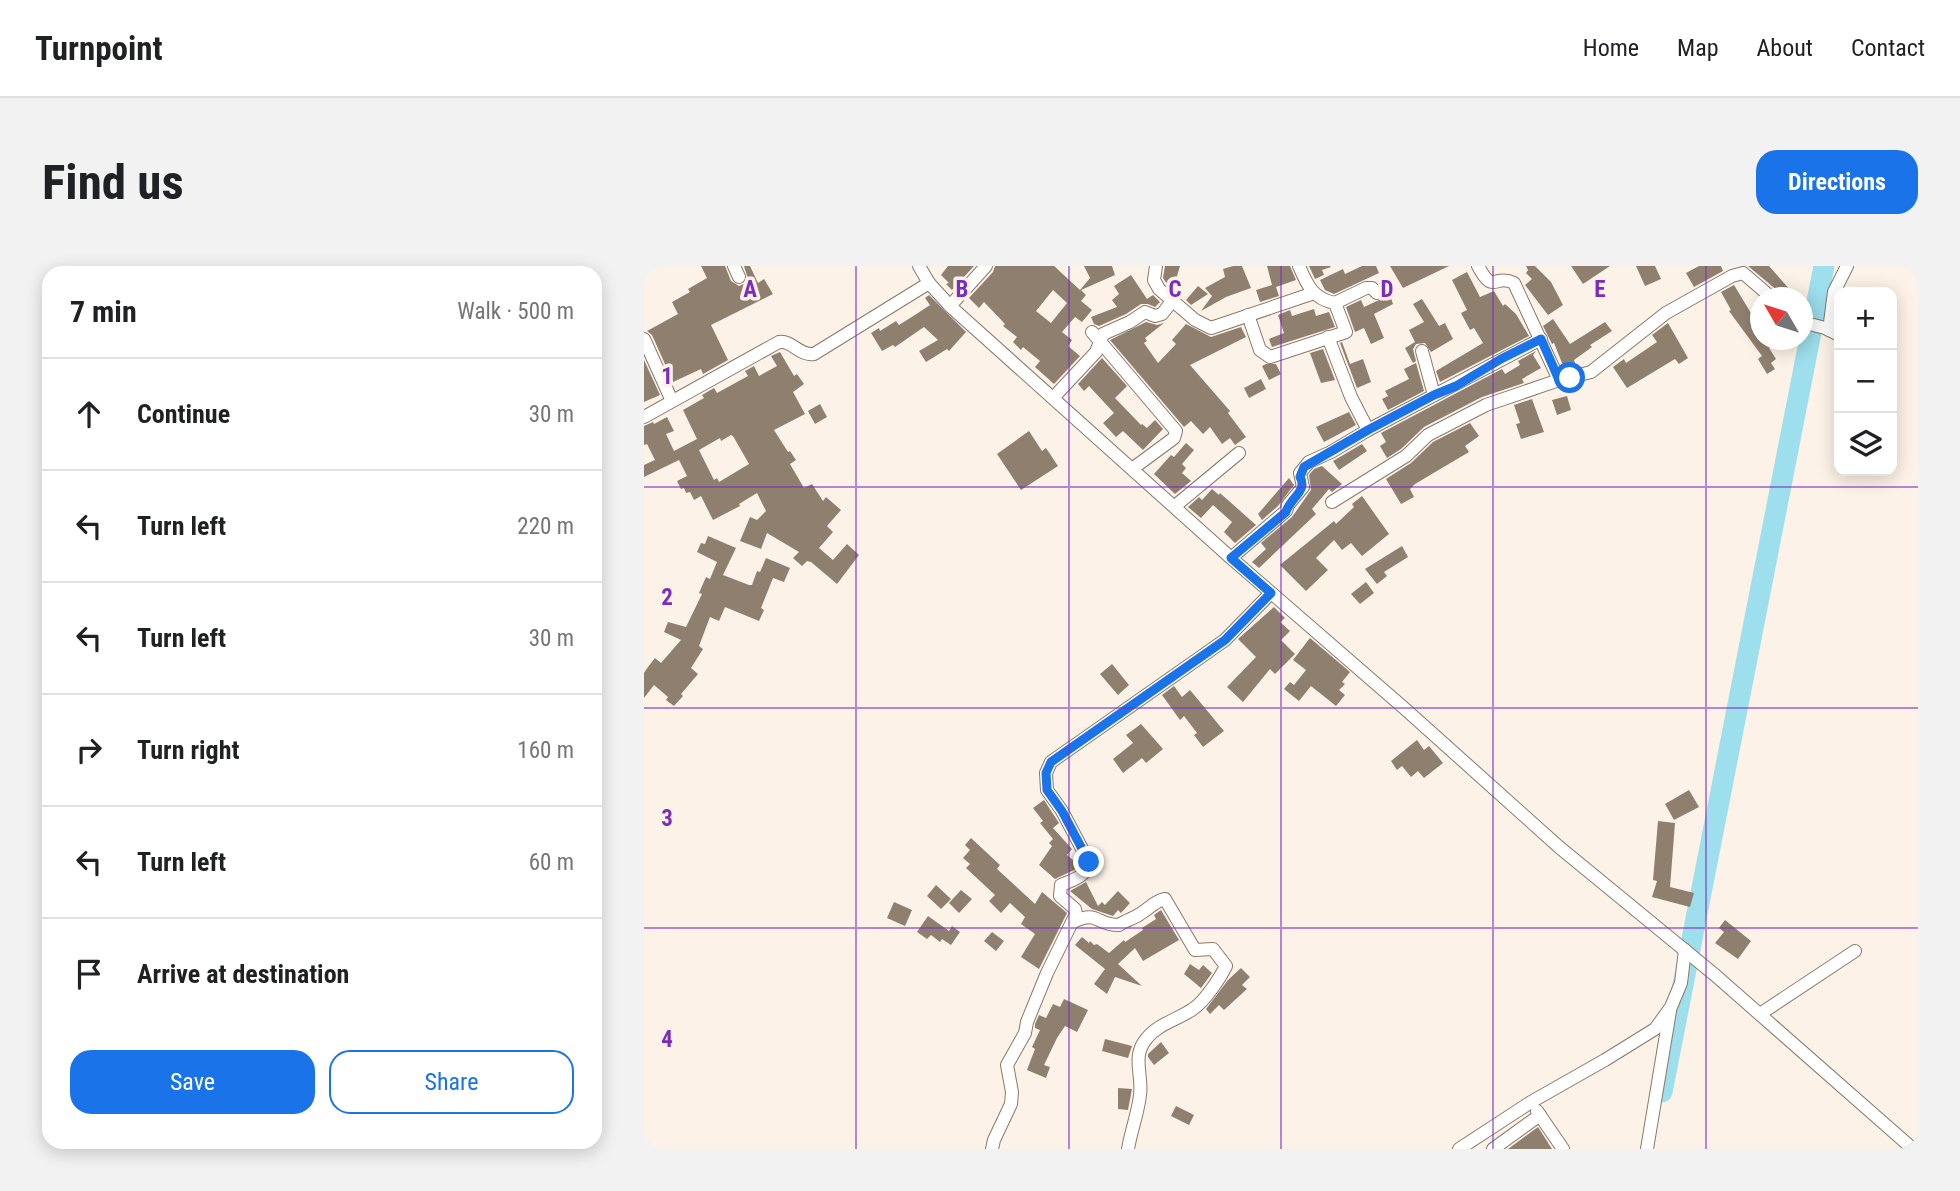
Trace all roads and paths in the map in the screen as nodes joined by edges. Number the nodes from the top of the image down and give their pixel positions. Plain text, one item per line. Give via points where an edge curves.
1 (919, 266) edge
2 (986, 266) edge
3 (1156, 266) edge
4 (1299, 266) edge
5 (1478, 266) edge
6 (1847, 266) edge
7 (929, 283) junction
8 (1760, 287) edge
9 (1314, 293) junction
10 (1377, 293) dead end
11 (1173, 300) junction
12 (1335, 303) junction
13 (950, 306) junction
14 (1248, 315) junction
15 (1813, 325) edge
16 (1831, 331) edge
17 (1096, 337) junction
18 (1328, 337) junction
19 (644, 339) edge
20 (1541, 339) junction
21 (1422, 351) dead end
22 (1559, 380) junction
23 (1434, 395) junction
24 (1053, 398) junction
25 (672, 401) junction
26 (644, 417) edge
27 (1368, 430) junction
28 (1239, 453) dead end
29 (1132, 469) junction
30 (1332, 502) dead end
31 (1175, 506) junction
32 (1231, 558) junction
33 (1271, 593) junction
34 (1073, 922) junction
35 (1686, 951) junction
36 (1855, 951) dead end
37 (1671, 1007) junction
38 (1760, 1014) junction
39 (1531, 1102) junction
40 (1540, 1115) junction
41 (992, 1149) edge
42 (1128, 1149) edge
43 (1459, 1149) edge
44 (1493, 1149) edge
45 (1563, 1149) edge
46 (1647, 1149) edge
47 (1913, 1149) edge

1 - 7 street
2 - 13 street
3 - 11 street via 1155,284
4 - 9 street
5 - 20 street via 1488,282 1507,279 1514,283
6 - 16 street via 1834,292
7 - 13 street
7 - 25 street via 814,354 779,342
8 - 22 street via 1742,273 1732,276 1666,313 1591,372
9 - 12 street via 1322,301
9 - 14 street
10 - 12 street via 1366,288
11 - 14 street via 1211,328
11 - 17 street via 1162,314 1145,312
12 - 18 street via 1346,332
13 - 24 street
14 - 18 street via 1259,350 1270,357
15 - 16 street
17 - 24 street via 1096,352
17 - 29 street via 1176,434
18 - 27 street
19 - 25 street
20 - 22 street
20 - 23 street
21 - 23 street
22 - 30 street via 1486,405 1428,435 1406,456
23 - 27 street
24 - 29 street
25 - 26 street
27 - 32 street via 1304,467 1303,487 1286,512
28 - 31 street
29 - 31 street
31 - 32 street
32 - 33 street
33 - 34 street via 1225,640 1051,762 1047,790 1089,862 1081,877 1061,885 1059,892 1075,909
33 - 35 street via 1559,847
34 - 41 street via 1007,1065 1011,1104
34 - 42 street via 1087,916 1106,925 1119,925 1165,899 1195,950 1213,949 1226,966 1195,1008 1147,1037 1137,1061 1140,1095
35 - 37 street
35 - 38 street
36 - 38 street
37 - 39 street via 1655,1029
37 - 46 street
38 - 47 street
39 - 40 street
39 - 43 street
40 - 44 street
40 - 45 street

